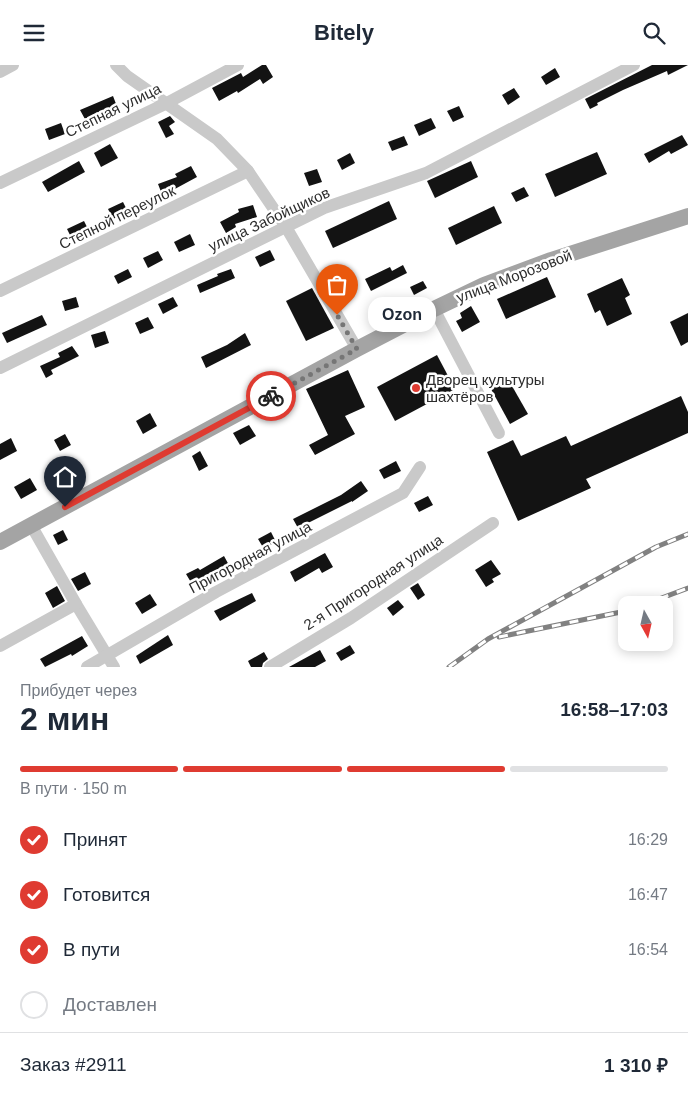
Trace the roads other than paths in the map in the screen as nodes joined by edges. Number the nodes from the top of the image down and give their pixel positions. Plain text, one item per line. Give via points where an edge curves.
1 (13, 65) edge
2 (116, 65) edge
3 (238, 65) edge
4 (634, 65) edge
5 (0, 72) edge
6 (165, 104) junction
7 (248, 171) junction
8 (0, 183) edge
9 (688, 216) edge
10 (286, 227) junction
11 (0, 291) edge
12 (434, 309) junction
13 (357, 349) junction
14 (0, 368) edge
15 (499, 433) dead end
16 (420, 467) dead end
17 (493, 523) dead end
18 (31, 525) junction
19 (0, 542) edge
20 (76, 604) junction
21 (0, 646) edge
22 (110, 662) edge
23 (87, 667) edge
24 (270, 667) edge

1 - 5 street
2 - 6 street
3 - 6 street, Степная улица
4 - 10 street, улица Забойщиков via 426,173 324,208
6 - 7 street via 217,139
6 - 8 street, Степная улица
7 - 10 street
7 - 11 street, Степной переулок
9 - 12 main road, улица Морозовой via 550,259
10 - 13 street
10 - 14 street, улица Забойщиков
12 - 13 main road, улица Морозовой
12 - 15 street
13 - 18 main road, улица Морозовой
16 - 22 street, Пригородная улица via 402,493 216,592
17 - 24 street, 2-я Пригородная улица
18 - 19 main road, улица Морозовой
18 - 20 street
20 - 21 street
20 - 22 street
22 - 23 street, Пригородная улица

